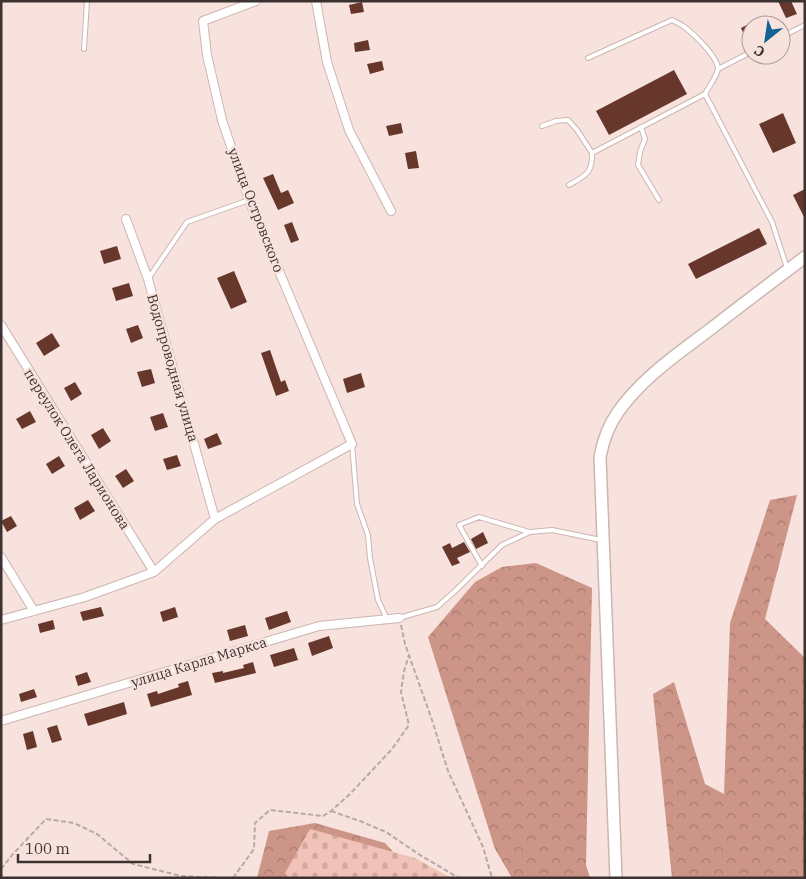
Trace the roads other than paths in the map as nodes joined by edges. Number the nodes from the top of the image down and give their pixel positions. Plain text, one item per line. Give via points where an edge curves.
1 (87, 1) edge
2 (256, 1) edge
3 (316, 1) edge
4 (805, 24) edge
5 (791, 32) edge
6 (84, 48) dead end
7 (741, 57) edge
8 (588, 58) dead end
9 (718, 69) junction
10 (705, 94) junction
11 (542, 126) dead end
12 (641, 127) junction
13 (592, 153) junction
14 (569, 185) dead end
15 (250, 200) junction
16 (659, 200) dead end
17 (391, 211) dead end
18 (126, 219) dead end
19 (805, 257) edge
20 (788, 270) junction
21 (148, 279) junction
22 (1, 325) edge
23 (352, 444) junction
24 (215, 518) junction
25 (530, 532) junction
26 (603, 540) junction
27 (1, 557) edge
28 (482, 566) junction
29 (154, 572) junction
30 (34, 611) junction
31 (399, 618) joint
32 (388, 619) junction
33 (1, 620) edge
34 (1, 721) edge
35 (616, 878) edge

1 - 6 lane
2 - 15 street, улица Островского via 203,21 222,120
3 - 17 street via 327,62 349,130
4 - 5 lane
7 - 9 lane
8 - 9 lane via 672,20 705,47 714,57
9 - 10 lane
10 - 12 lane
10 - 20 lane via 772,222
11 - 13 lane via 568,120
12 - 13 lane
12 - 16 lane via 645,139 638,165
13 - 14 lane via 593,164 585,176
15 - 21 lane via 187,222
15 - 23 street, улица Островского
18 - 21 street, Водопроводная улица
19 - 20 main road
20 - 26 main road via 672,358 630,396 617,414 604,439 600,458
21 - 24 street, Водопроводная улица
22 - 29 street, переулок Олега Ларионова
23 - 24 street
23 - 32 lane via 356,504 368,535 378,600
24 - 29 street
25 - 26 lane via 552,530
25 - 28 lane via 502,545
25 - 28 lane via 478,516 459,525
26 - 35 main road
27 - 30 street
28 - 31 lane via 437,607
29 - 30 street
30 - 33 street
31 - 32 street, улица Карла Маркса
32 - 34 street, улица Карла Маркса via 319,626

